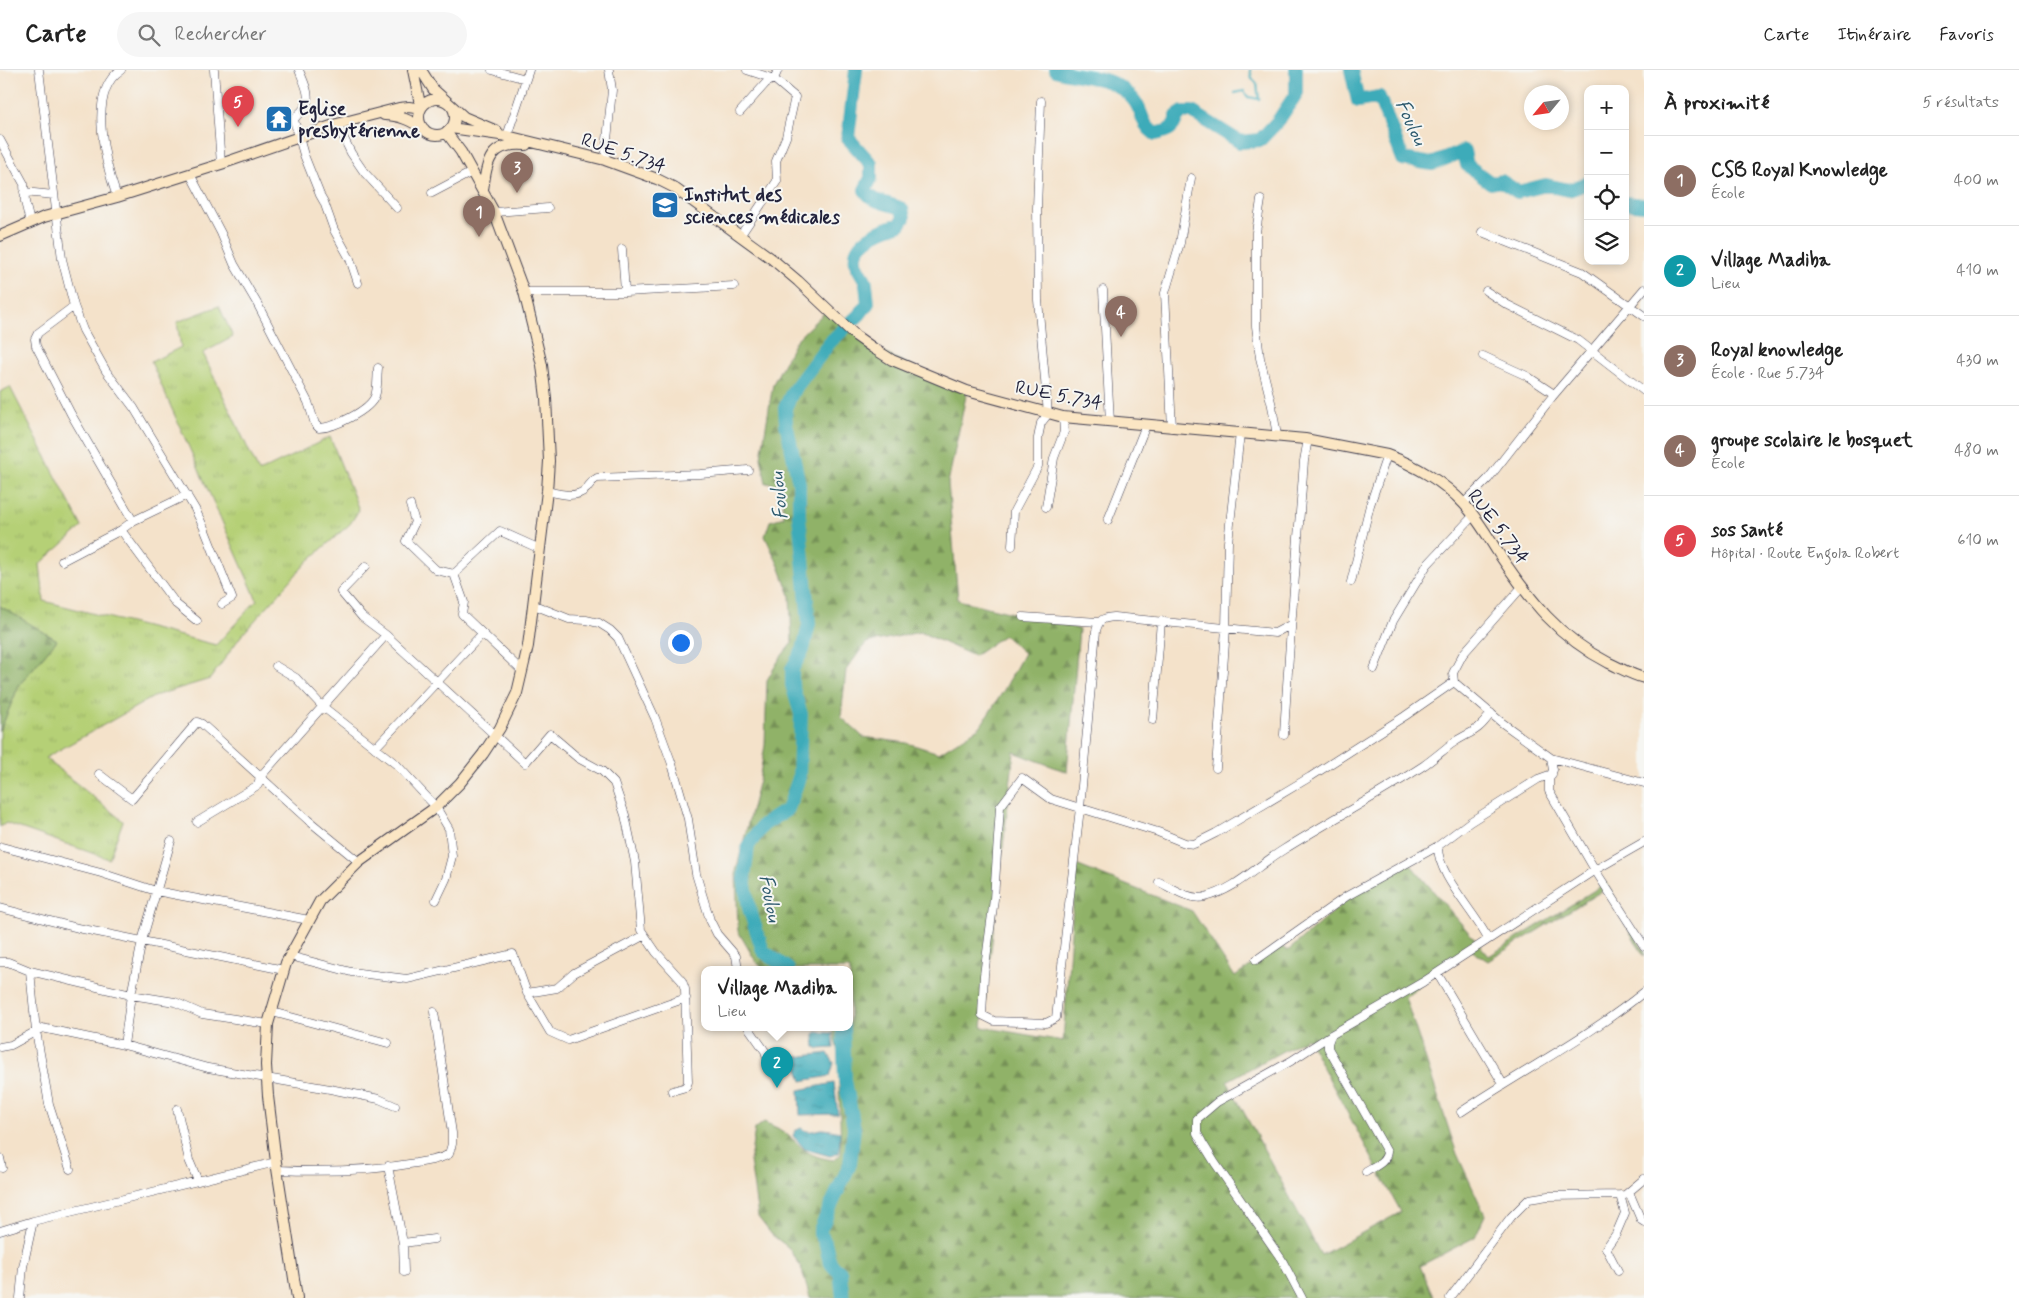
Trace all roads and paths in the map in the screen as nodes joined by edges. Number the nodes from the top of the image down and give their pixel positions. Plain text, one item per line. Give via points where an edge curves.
1 (39, 70) edge
2 (121, 70) edge
3 (214, 70) edge
4 (299, 70) edge
5 (413, 70) edge
6 (421, 70) edge
7 (492, 70) edge
8 (529, 70) edge
9 (609, 70) edge
10 (747, 70) edge
11 (778, 70) edge
12 (526, 79) junction
13 (774, 79) junction
14 (1041, 101) dead end
15 (449, 105) junction
16 (421, 109) junction
17 (740, 112) dead end
18 (373, 115) junction
19 (337, 124) junction
20 (448, 130) junction
21 (430, 133) junction
22 (507, 136) junction
23 (299, 137) junction
24 (0, 140) edge
25 (562, 150) junction
26 (605, 160) junction
27 (221, 164) junction
28 (470, 172) junction
29 (190, 174) junction
30 (1191, 178) dead end
31 (481, 187) junction
32 (24, 192) junction
33 (432, 193) dead end
34 (54, 195) junction
35 (117, 197) junction
36 (1261, 200) dead end
37 (397, 208) dead end
38 (548, 208) dead end
39 (494, 212) junction
40 (56, 214) junction
41 (30, 222) junction
42 (1482, 232) dead end
43 (0, 236) edge
44 (740, 236) junction
45 (622, 248) dead end
46 (358, 283) dead end
47 (734, 286) dead end
48 (1644, 289) edge
49 (1103, 290) dead end
50 (1486, 291) dead end
51 (524, 292) junction
52 (625, 292) junction
53 (1630, 305) junction
54 (74, 306) junction
55 (1644, 316) edge
56 (1592, 350) junction
57 (1483, 356) dead end
58 (378, 368) dead end
59 (1644, 391) edge
60 (1554, 394) junction
61 (1048, 414) junction
62 (1064, 417) junction
63 (1110, 422) junction
64 (1146, 425) junction
65 (1172, 428) junction
66 (1240, 433) junction
67 (1277, 436) junction
68 (1308, 439) junction
69 (1387, 455) junction
70 (748, 470) dead end
71 (547, 491) junction
72 (187, 495) junction
73 (1464, 503) junction
74 (410, 505) dead end
75 (1046, 507) dead end
76 (1473, 516) junction
77 (1108, 520) dead end
78 (133, 521) junction
79 (121, 530) junction
80 (1012, 546) dead end
81 (540, 549) junction
82 (62, 562) dead end
83 (366, 566) dead end
84 (454, 574) junction
85 (1351, 582) dead end
86 (1522, 587) junction
87 (222, 604) dead end
88 (534, 605) junction
89 (1023, 617) dead end
90 (197, 622) dead end
91 (1098, 622) junction
92 (1161, 622) junction
93 (1290, 625) junction
94 (1226, 628) junction
95 (482, 634) junction
96 (386, 635) junction
97 (276, 666) dead end
98 (1374, 669) dead end
99 (522, 671) junction
100 (1644, 678) edge
101 (438, 682) junction
102 (1454, 682) junction
103 (322, 706) junction
104 (1491, 713) junction
105 (1153, 720) dead end
106 (1284, 735) dead end
107 (495, 736) junction
108 (375, 748) junction
109 (1551, 758) junction
110 (1216, 768) dead end
111 (99, 774) dead end
112 (1552, 774) junction
113 (260, 777) junction
114 (1644, 783) edge
115 (436, 806) junction
116 (1080, 808) junction
117 (197, 822) dead end
118 (171, 841) dead end
119 (1644, 842) edge
120 (1438, 846) junction
121 (2, 847) dead end
122 (359, 862) junction
123 (1595, 870) junction
124 (1159, 882) dead end
125 (156, 892) junction
126 (436, 900) dead end
127 (0, 908) edge
128 (309, 920) junction
129 (643, 936) junction
130 (1488, 939) junction
131 (142, 941) junction
132 (1644, 946) edge
133 (290, 956) junction
134 (1256, 960) dead end
135 (0, 962) edge
136 (738, 966) edge
137 (284, 970) junction
138 (30, 972) junction
139 (1437, 973) junction
140 (1644, 992) edge
141 (527, 993) junction
142 (130, 995) junction
143 (686, 998) junction
144 (272, 1012) junction
145 (434, 1012) dead end
146 (268, 1024) junction
147 (36, 1031) junction
148 (751, 1031) edge
149 (1331, 1036) junction
150 (388, 1043) dead end
151 (124, 1045) junction
152 (0, 1047) edge
153 (770, 1067) dead end
154 (267, 1079) junction
155 (1503, 1084) junction
156 (672, 1091) dead end
157 (396, 1106) dead end
158 (177, 1110) dead end
159 (1461, 1112) dead end
160 (0, 1158) edge
161 (277, 1166) junction
162 (388, 1166) junction
163 (2, 1168) dead end
164 (70, 1169) dead end
165 (1366, 1172) dead end
166 (1644, 1179) edge
167 (198, 1181) junction
168 (1629, 1192) junction
169 (1620, 1195) junction
170 (34, 1220) junction
171 (1644, 1222) edge
172 (0, 1231) edge
173 (434, 1239) dead end
174 (403, 1243) junction
175 (1618, 1271) dead end
176 (404, 1272) dead end
177 (299, 1297) edge
178 (20, 1298) edge
179 (1302, 1298) edge
180 (1450, 1298) edge

1 - 34 street
2 - 35 street via 110,79 105,93 101,129 108,172
3 - 27 street
4 - 23 street via 308,101 294,120
5 - 16 street
6 - 15 street
7 - 12 street
8 - 12 street
9 - 26 street via 612,90
10 - 13 street
11 - 13 street
12 - 22 street
13 - 17 street via 766,83
13 - 44 street via 795,97 786,137 776,161 777,181
14 - 61 street via 1038,300
15 - 16 street via 434,99
15 - 20 street via 454,114 453,124
15 - 22 street via 464,117
16 - 18 street via 409,106
16 - 21 street via 419,120
18 - 19 street
18 - 21 street via 394,115
19 - 23 street
19 - 37 street via 364,172
20 - 21 street
20 - 22 street, RUE 5.734
20 - 31 street
21 - 28 street via 448,145
22 - 25 street, RUE 5.734
23 - 27 street
23 - 46 street
24 - 32 street via 23,181
25 - 26 street, RUE 5.734
25 - 31 street via 513,144 502,147 492,153
26 - 44 street, RUE 5.734 via 673,187
27 - 29 street
28 - 31 street
28 - 33 street
29 - 35 street
29 - 58 street via 303,393 315,424 319,428 336,426 365,408 375,398
30 - 65 street via 1180,243 1165,293
31 - 39 street
32 - 34 street
32 - 41 street
34 - 40 street
35 - 40 street
36 - 67 street via 1256,232 1256,326
38 - 39 street
39 - 51 street
40 - 41 street
40 - 54 street via 62,259
41 - 43 street
42 - 53 street via 1582,272
44 - 61 street, RUE 5.734 via 798,281 856,336 892,360 967,391
45 - 52 street
47 - 52 street
48 - 53 street
49 - 63 street
50 - 56 street via 1511,307 1566,332
51 - 52 street
51 - 71 street via 538,343 545,390 549,461
53 - 55 street
53 - 56 street
54 - 72 street via 83,330 106,370 134,408
54 - 78 street via 38,333 36,346
56 - 59 street
56 - 60 street
57 - 60 street via 1527,376
60 - 73 street via 1488,479
61 - 62 street, RUE 5.734
61 - 80 street via 1041,423 1038,438 1038,466 1014,511
62 - 63 street, RUE 5.734
62 - 75 street via 1064,432 1056,452
63 - 64 street, RUE 5.734
64 - 65 street, RUE 5.734
64 - 77 street
65 - 66 street, RUE 5.734
66 - 67 street, RUE 5.734
66 - 94 street via 1228,542
67 - 68 street, RUE 5.734
68 - 69 street, RUE 5.734
68 - 93 street via 1301,485
69 - 73 street, RUE 5.734 via 1426,473
69 - 85 street via 1370,505
70 - 71 street via 597,478 579,494
71 - 81 street
72 - 78 street
72 - 87 street via 232,598
73 - 76 street, RUE 5.734
74 - 84 street via 415,522 406,541 436,570
76 - 86 street, RUE 5.734
76 - 98 street via 1427,565 1393,621
78 - 79 street
79 - 82 street
79 - 90 street via 176,604
81 - 84 street via 500,531
81 - 88 street
83 - 96 street via 341,592 362,617
84 - 95 street via 464,602 462,614
86 - 100 street, RUE 5.734 via 1556,627 1589,652
86 - 102 street via 1462,654
88 - 99 street
88 - 136 street via 568,619 599,623 618,638 672,764 688,819 696,874 710,920 717,934 736,956
89 - 91 street
91 - 92 street via 1114,617
91 - 116 street
92 - 94 street
92 - 105 street
93 - 94 street via 1275,633
93 - 106 street
94 - 110 street
95 - 99 street
95 - 101 street
96 - 101 street
96 - 103 street
97 - 103 street via 296,678
99 - 107 street via 517,693
101 - 107 street
101 - 108 street
102 - 104 street
102 - 116 street via 1310,777 1194,844 1185,844 1158,832
103 - 108 street
103 - 113 street
104 - 109 street
104 - 124 street via 1470,735 1221,891 1203,898 1192,897
107 - 115 street via 460,784
107 - 129 street via 525,763 550,734 614,783 635,862
108 - 115 street via 397,765
109 - 112 street
109 - 114 street
111 - 113 street via 132,799 196,722
112 - 120 street via 1538,779
112 - 123 street via 1548,785 1550,791
113 - 117 street via 258,785
113 - 122 street
115 - 122 street
115 - 126 street via 449,829 452,856
116 - 116 street via 1056,1018 1046,1023 994,1021 982,1015 1000,807 1022,778 1051,799
118 - 125 street
119 - 123 street
120 - 130 street via 1443,868
120 - 134 street via 1347,896
121 - 125 street via 101,873
122 - 128 street via 320,901
123 - 130 street
123 - 132 street
125 - 128 street
125 - 131 street
127 - 131 street
128 - 133 street
129 - 141 street via 574,973 557,988
129 - 143 street via 682,981
130 - 139 street
131 - 137 street
131 - 142 street
133 - 137 street
133 - 141 street via 351,972 407,979 513,954
135 - 138 street via 8,962
137 - 144 street
138 - 142 street
138 - 147 street
139 - 149 street
139 - 155 street
140 - 155 street via 1616,1015
141 - 143 street via 550,1032 568,1040
142 - 146 street via 175,1002 202,1014
142 - 151 street
143 - 156 street via 688,1082 683,1089
144 - 146 street
144 - 150 street
145 - 162 street via 452,1133 451,1151 446,1156
146 - 154 street
147 - 151 street via 42,1028
147 - 152 street via 11,1045
147 - 164 street via 49,1104
148 - 153 street via 765,1051
149 - 165 street via 1328,1048 1387,1152 1383,1162
149 - 179 street via 1217,1102 1197,1119 1197,1133 1214,1163 1282,1260
151 - 154 street via 208,1068
154 - 157 street via 371,1098
154 - 161 street
155 - 159 street
158 - 167 street via 189,1160
160 - 163 street
161 - 162 street via 324,1172
161 - 167 street
161 - 177 street
162 - 174 street
166 - 168 street
167 - 170 street
168 - 169 street
168 - 171 street
169 - 175 street via 1625,1213 1606,1248
169 - 180 street via 1529,1199 1511,1217
170 - 172 street
170 - 178 street via 23,1267
173 - 174 street
174 - 176 street

